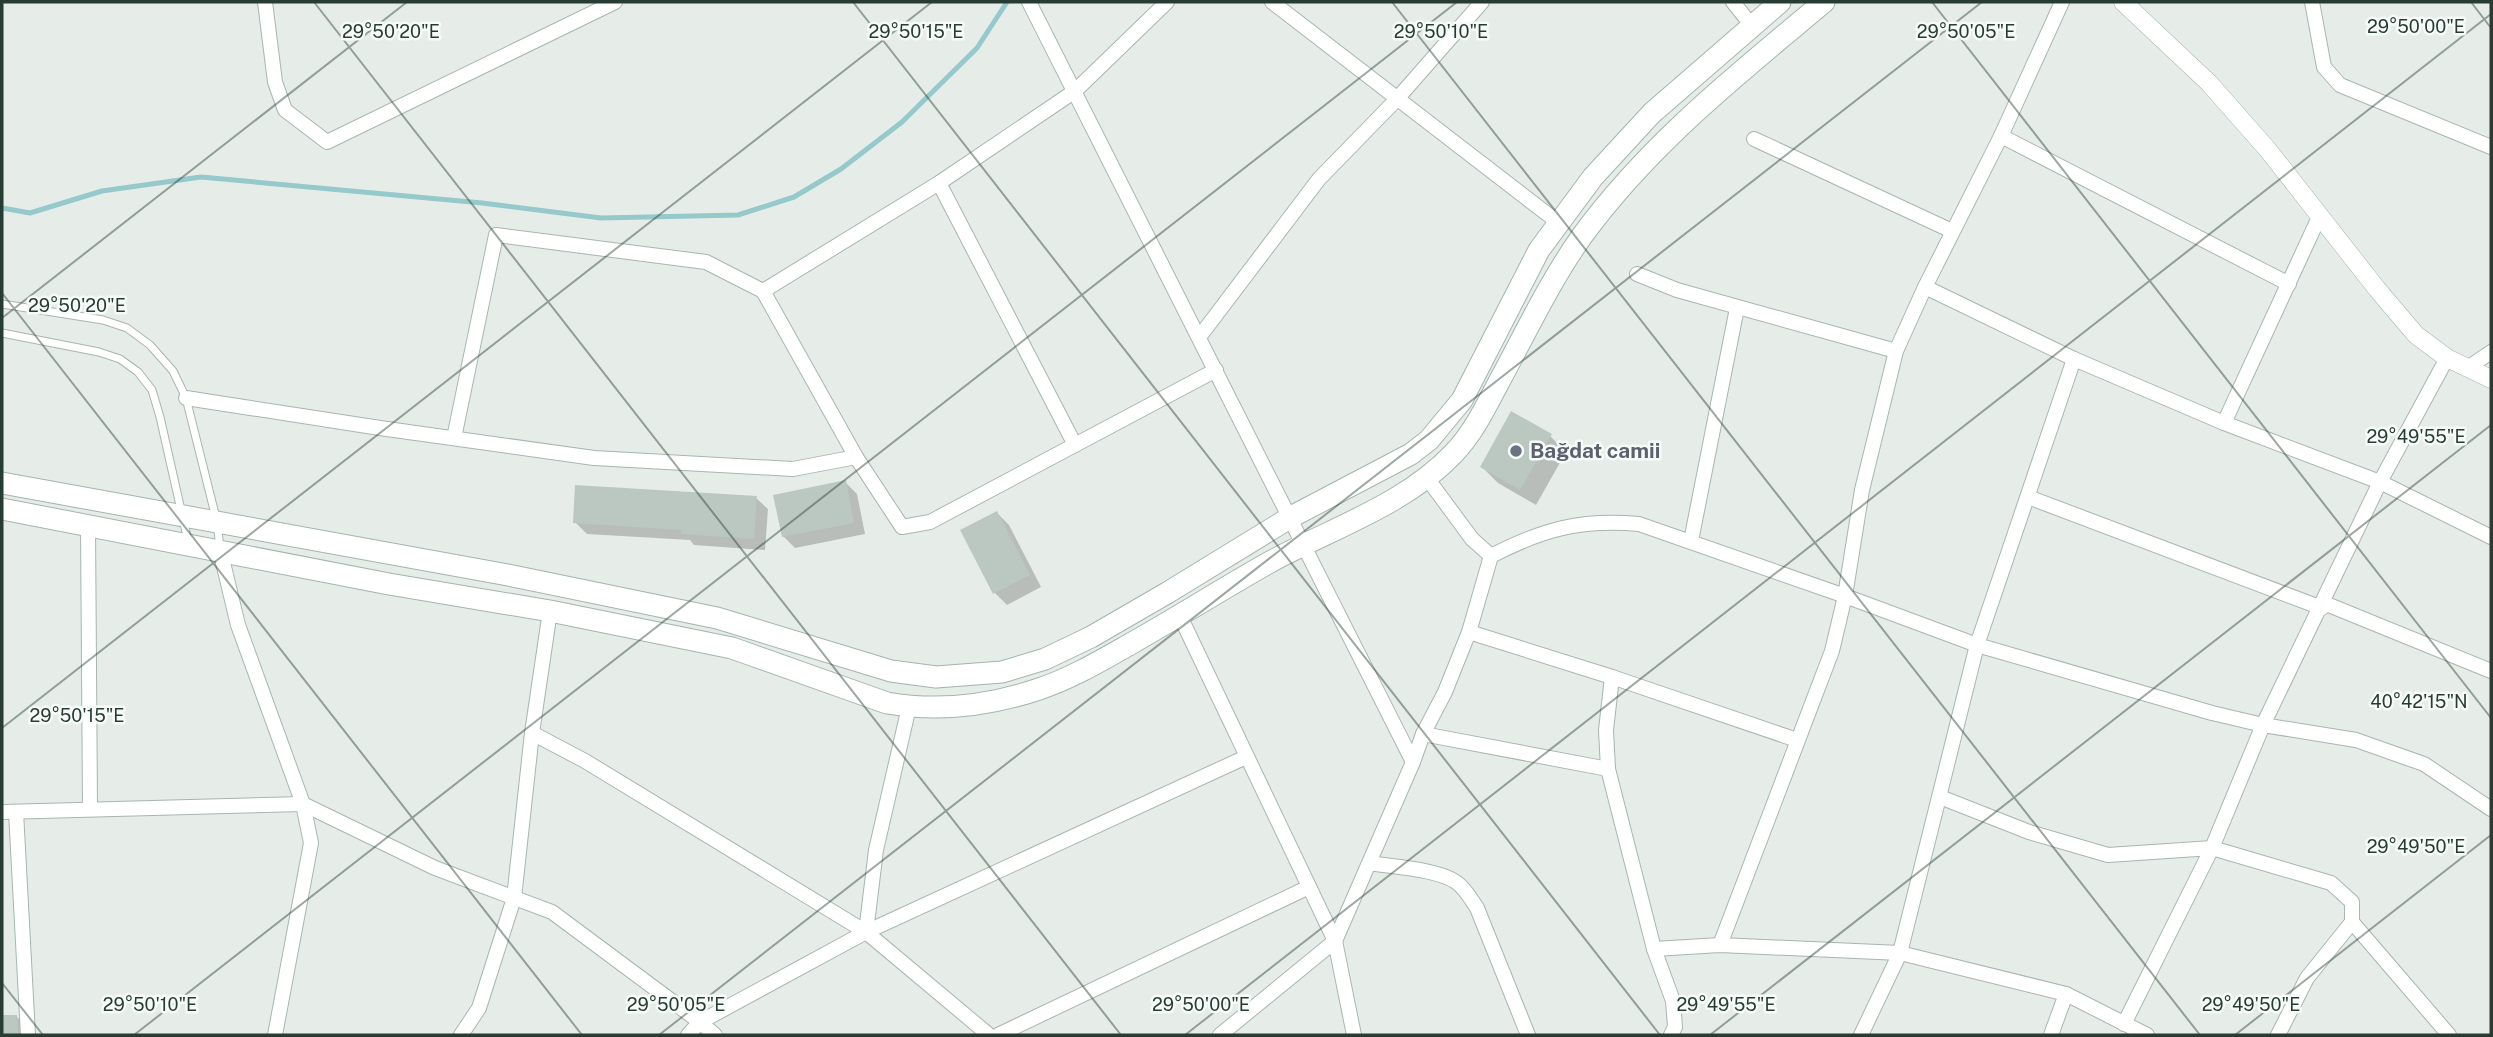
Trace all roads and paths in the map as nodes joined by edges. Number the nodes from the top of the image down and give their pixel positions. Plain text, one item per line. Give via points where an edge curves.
1 (265, 2) edge
2 (615, 2) edge
3 (1029, 2) edge
4 (1167, 2) edge
5 (1272, 2) edge
6 (1482, 2) edge
7 (1733, 2) edge
8 (1780, 2) edge
9 (1824, 2) edge
10 (2062, 2) edge
11 (2123, 2) edge
12 (2312, 2) edge
13 (1752, 26) junction
14 (1075, 91) junction
15 (1397, 99) junction
16 (2001, 136) junction
17 (1754, 139) dead end
18 (2491, 147) edge
19 (939, 183) junction
20 (2320, 215) junction
21 (1559, 223) junction
22 (1952, 231) junction
23 (1637, 274) dead end
24 (2289, 284) junction
25 (1925, 287) junction
26 (763, 291) junction
27 (2, 304) edge
28 (1737, 307) junction
29 (2, 333) edge
30 (1199, 336) junction
31 (1896, 351) junction
32 (2491, 352) edge
33 (2447, 358) junction
34 (2074, 359) junction
35 (2469, 367) junction
36 (1216, 370) junction
37 (2491, 379) edge
38 (186, 398) junction
39 (2224, 424) junction
40 (454, 438) junction
41 (1075, 445) junction
42 (856, 457) junction
43 (1427, 478) junction
44 (2380, 482) junction
45 (2, 483) edge
46 (2028, 498) junction
47 (2, 509) edge
48 (181, 515) junction
49 (1291, 517) junction
50 (217, 522) junction
51 (88, 525) junction
52 (2491, 537) edge
53 (1691, 541) junction
54 (189, 544) junction
55 (1303, 545) junction
56 (220, 550) junction
57 (1492, 556) junction
58 (1845, 596) junction
59 (2323, 605) junction
60 (550, 611) junction
61 (1180, 615) junction
62 (1469, 632) junction
63 (1977, 645) junction
64 (2491, 671) edge
65 (1612, 677) junction
66 (909, 707) junction
67 (2263, 725) junction
68 (532, 733) junction
69 (1423, 734) junction
70 (1797, 740) junction
71 (1246, 757) junction
72 (1413, 762) junction
73 (1608, 769) junction
74 (1940, 797) junction
75 (303, 804) junction
76 (90, 808) junction
77 (2491, 809) edge
78 (9, 812) edge
79 (2213, 848) junction
80 (1370, 863) junction
81 (1309, 887) junction
82 (514, 898) junction
83 (2352, 922) junction
84 (866, 932) junction
85 (1335, 941) junction
86 (1720, 945) junction
87 (1654, 949) junction
88 (1900, 953) junction
89 (2066, 994) junction
90 (700, 1022) junction
91 (2124, 1024) junction
92 (28, 1035) edge
93 (275, 1035) edge
94 (461, 1035) edge
95 (688, 1035) edge
96 (715, 1035) edge
97 (989, 1035) edge
98 (998, 1035) edge
99 (1220, 1035) edge
100 (1354, 1035) edge
101 (1528, 1035) edge
102 (1671, 1035) edge
103 (1861, 1035) edge
104 (2051, 1035) edge
105 (2147, 1035) edge
106 (2278, 1035) edge
107 (2449, 1035) edge

1 - 2 street via 275,82 285,110 327,142
3 - 14 street
4 - 14 street
5 - 15 street
6 - 15 street
7 - 13 street
8 - 13 main road
9 - 43 main road via 1702,104 1611,198 1558,274 1468,437
10 - 16 street
11 - 20 street via 2209,83
12 - 18 street via 2325,68 2340,85
13 - 21 main road via 1652,113 1593,177
14 - 19 street
14 - 30 street
15 - 21 street
15 - 30 street via 1320,179
16 - 22 street
16 - 24 street
17 - 22 street
19 - 26 street
19 - 41 street
20 - 24 street
20 - 33 street via 2400,317
21 - 49 main road via 1539,250 1462,400 1429,440 1385,470
22 - 25 street
23 - 28 street
24 - 39 street
25 - 31 street
25 - 34 street
26 - 40 street via 706,262 496,236
26 - 42 street
27 - 38 lane via 127,328 173,371
28 - 31 street
28 - 53 street
29 - 48 lane via 99,352 138,372 152,390
30 - 36 street
31 - 58 street via 1863,491
32 - 35 street
33 - 35 street
33 - 44 street
34 - 39 street
34 - 46 street
35 - 37 street
36 - 41 street
36 - 49 street
38 - 40 street
38 - 50 lane
39 - 44 street
40 - 42 street via 594,458 734,467 793,469
41 - 42 street via 930,522 902,527
43 - 55 main road
43 - 57 street via 1472,539
44 - 52 street
44 - 59 street
45 - 48 main road
46 - 59 street
46 - 63 street
47 - 51 main road
48 - 50 main road
48 - 54 lane
49 - 50 main road via 1067,649 1002,673 958,677 880,668 783,636 679,610
49 - 55 street
50 - 56 lane
51 - 54 main road
51 - 76 street
53 - 57 street via 1639,524 1604,521 1527,538
53 - 58 street
54 - 56 main road
55 - 61 main road
55 - 72 street
56 - 60 main road
56 - 75 street via 238,625
57 - 62 street
58 - 63 street
58 - 70 street via 1832,651
59 - 64 street
59 - 67 street
60 - 66 main road via 732,648 863,696
60 - 68 street
61 - 66 main road via 1041,689 976,706
61 - 71 street
62 - 65 street
62 - 69 street
63 - 67 street
63 - 74 street
65 - 70 street
65 - 73 street via 1606,730
66 - 84 street via 876,850
67 - 77 street via 2356,740 2424,764
67 - 79 street
68 - 82 street
68 - 84 street
69 - 72 street
69 - 73 street
70 - 86 street
71 - 81 street
71 - 84 street
72 - 80 street
73 - 87 street
74 - 79 street via 2029,832 2108,855
74 - 88 street
75 - 76 street
75 - 82 street via 435,868
75 - 93 street via 311,843
76 - 78 street
78 - 92 street
79 - 83 street via 2331,883 2351,902
79 - 91 street
80 - 85 street
80 - 101 street via 1442,876 1466,892 1477,908
81 - 85 street
81 - 98 street
82 - 90 street via 552,912
82 - 94 street via 479,1008
83 - 106 street via 2308,978
83 - 107 street
84 - 90 street
84 - 97 street
85 - 99 street
85 - 100 street
86 - 87 street
86 - 88 street
87 - 102 street via 1673,1001 1675,1027
88 - 89 street
88 - 103 street
89 - 91 street
89 - 104 street
90 - 95 street
90 - 96 street
91 - 105 street

